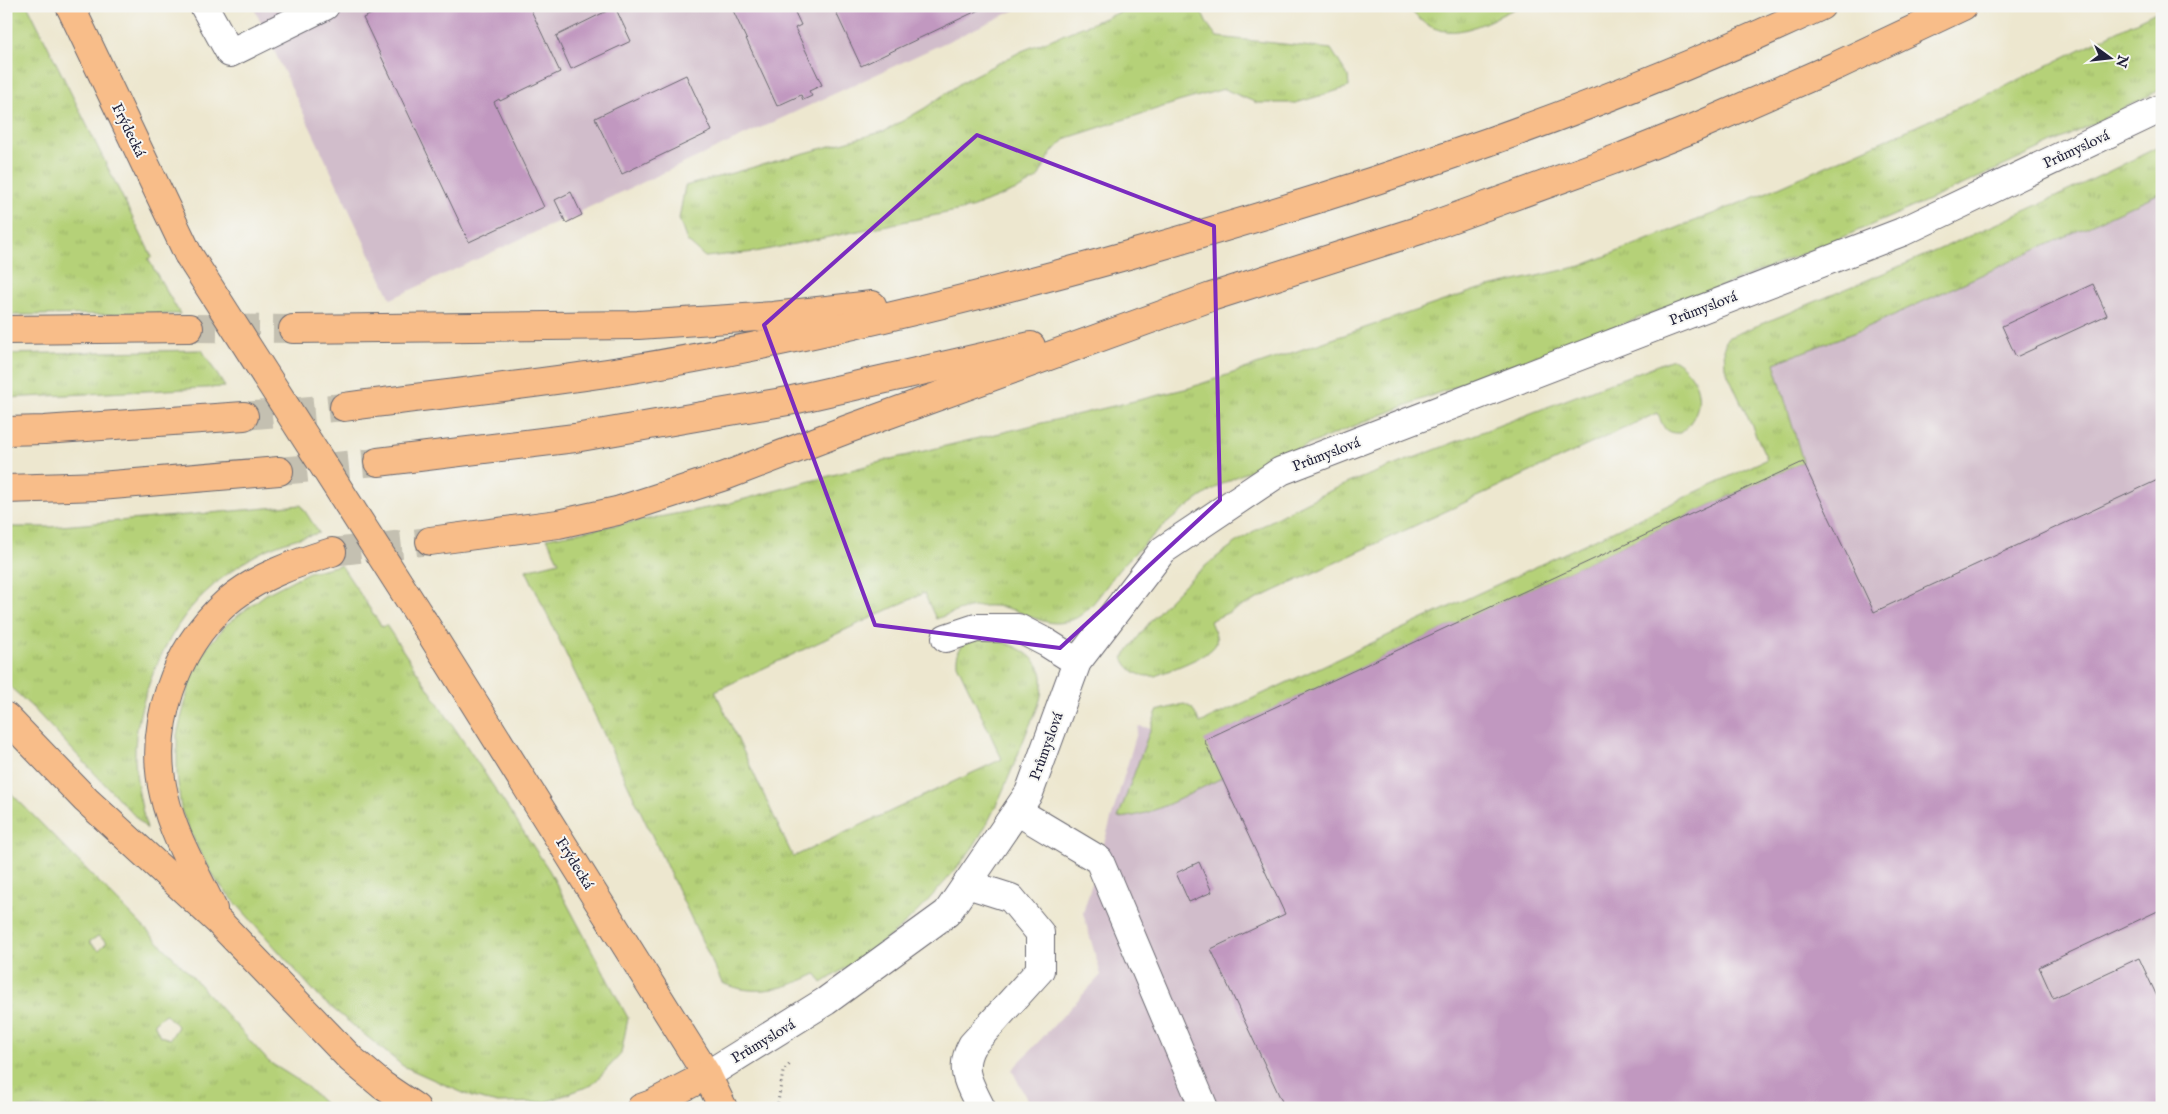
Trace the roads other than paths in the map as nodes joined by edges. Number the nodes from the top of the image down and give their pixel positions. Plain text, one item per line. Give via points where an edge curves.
1 (70, 6) edge
2 (204, 6) edge
3 (325, 6) edge
4 (1821, 6) edge
5 (1963, 6) edge
6 (2162, 108) edge
7 (1003, 290) junction
8 (1211, 297) junction
9 (188, 328) tunnel mouth
10 (292, 329) tunnel mouth
11 (6, 330) edge
12 (344, 407) tunnel mouth
13 (244, 416) tunnel mouth
14 (6, 431) edge
15 (378, 462) tunnel mouth
16 (279, 471) tunnel mouth
17 (6, 489) edge
18 (430, 541) tunnel mouth
19 (332, 552) tunnel mouth
20 (946, 638) dead end
21 (1077, 662) junction
22 (6, 717) edge
23 (1017, 811) junction
24 (967, 884) junction
25 (219, 922) junction
26 (707, 1075) junction
27 (416, 1108) edge
28 (641, 1108) edge
29 (723, 1108) edge
30 (981, 1108) edge
31 (1204, 1108) edge

1 - 26 main road, Frýdecká, bridge via 188,254 423,621
2 - 3 lane via 230,53
4 - 7 main road via 1614,94 1431,163 1259,218
5 - 8 main road via 1828,69 1624,156 1420,230
6 - 21 lane, Průmyslová via 1902,232 1282,471 1163,550
7 - 10 main road via 773,316 638,325
7 - 12 main road via 802,336 621,370
8 - 15 main road via 1000,354 788,401 575,438
8 - 18 main road via 726,476 617,511 558,524
9 - 11 main road
13 - 14 main road
16 - 17 main road via 100,486
19 - 25 main road via 278,572 227,602 206,624 188,651 164,707 159,735 163,793 171,822
20 - 21 lane via 976,628 1018,628
21 - 23 lane, Průmyslová via 1029,793
22 - 25 main road via 86,800
23 - 24 lane, Průmyslová
23 - 31 lane via 1099,860
24 - 26 lane, Průmyslová via 948,913 804,1016
24 - 30 lane via 1011,898 1040,933 1040,970 972,1045 966,1057 966,1075
25 - 27 main road via 351,1059
26 - 28 main road
26 - 29 main road, Frýdecká

